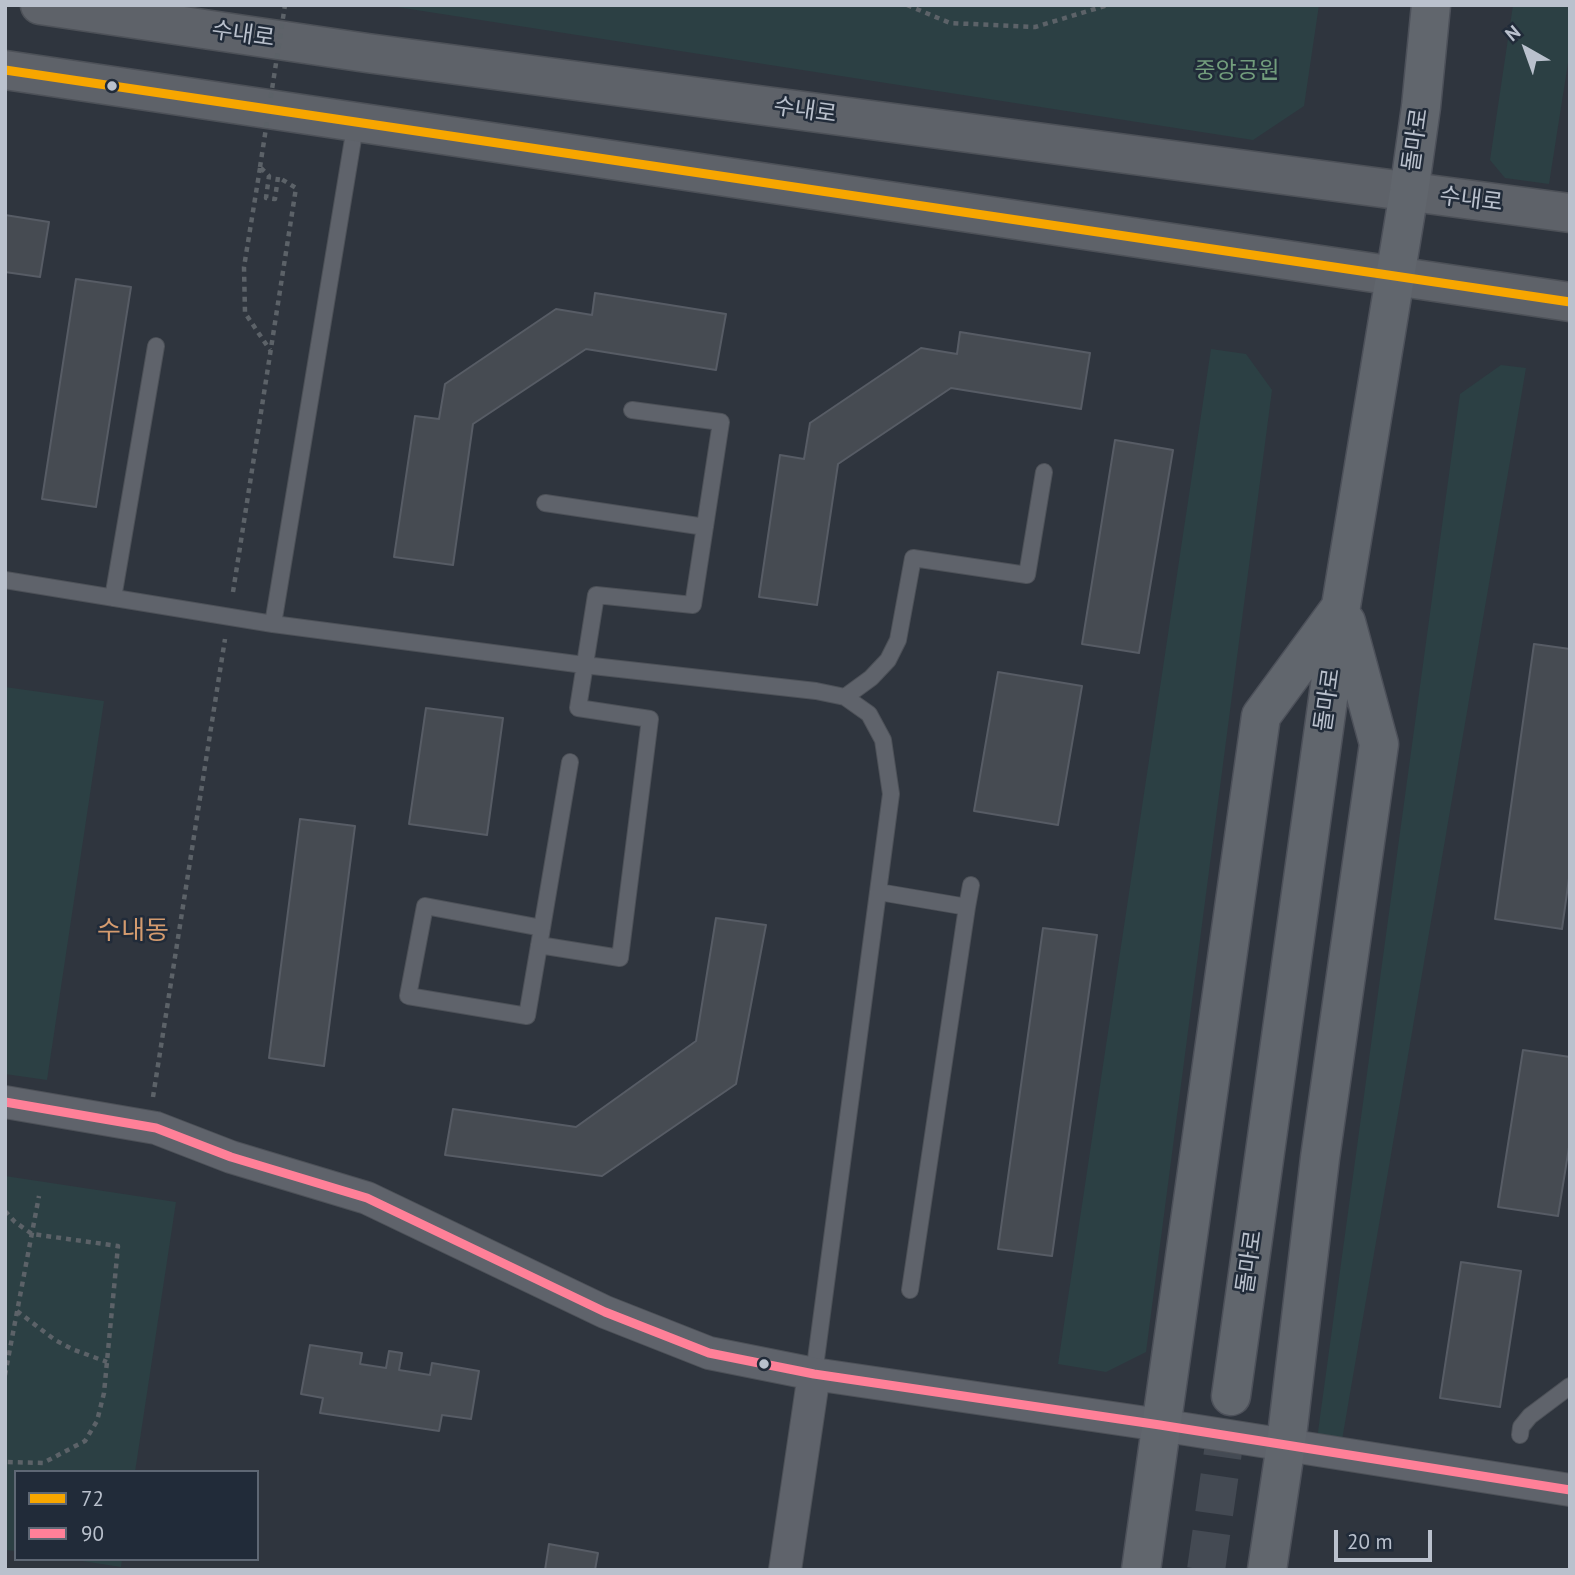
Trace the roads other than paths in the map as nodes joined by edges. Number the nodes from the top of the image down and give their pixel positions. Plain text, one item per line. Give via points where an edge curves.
1 (40, 5) edge
2 (1431, 5) edge
3 (5, 70) edge
4 (356, 121) junction
5 (1409, 192) junction
6 (1570, 213) edge
7 (1396, 276) junction
8 (1570, 302) edge
9 (156, 346) dead end
10 (632, 410) dead end
11 (1044, 472) dead end
12 (545, 503) dead end
13 (705, 527) junction
14 (5, 580) edge
15 (113, 598) junction
16 (1342, 606) junction
17 (273, 624) junction
18 (900, 629) junction
19 (917, 633) dead end
20 (584, 664) junction
21 (845, 697) junction
22 (570, 762) dead end
23 (971, 886) dead end
24 (879, 892) junction
25 (967, 907) junction
26 (542, 928) junction
27 (539, 945) junction
28 (5, 1102) edge
29 (910, 1290) dead end
30 (814, 1374) junction
31 (1570, 1386) edge
32 (1231, 1396) tunnel mouth
33 (1160, 1425) junction
34 (1520, 1435) dead end
35 (1286, 1444) junction
36 (1570, 1490) edge
37 (785, 1570) edge
38 (1141, 1570) edge
39 (1267, 1570) edge

1 - 5 main road, 수내로
2 - 5 main road, 돌마로
3 - 4 main road
4 - 7 main road
4 - 17 lane
5 - 6 main road, 수내로
5 - 7 main road, 돌마로
7 - 8 main road
7 - 16 main road, 돌마로
9 - 15 lane
10 - 13 lane via 721,422
11 - 18 lane via 1027,575 913,558
12 - 13 lane
13 - 20 lane via 693,606 588,593
14 - 15 lane
15 - 17 lane
16 - 32 main road, 돌마로
16 - 33 main road via 1261,716
16 - 35 main road via 1378,744 1320,1158
17 - 20 lane
18 - 19 lane
18 - 21 lane via 888,660
20 - 21 lane
20 - 27 lane via 578,708 650,719 620,958
21 - 24 lane via 869,714 883,740 889,767 891,794
22 - 26 lane
23 - 25 lane
24 - 25 lane
24 - 30 lane
25 - 29 lane
26 - 27 lane
26 - 27 lane via 425,906 408,996 527,1016
28 - 30 street via 156,1128 230,1157 367,1198 661,1335 709,1353
30 - 33 street
30 - 37 street
31 - 34 lane via 1530,1416
33 - 35 street
33 - 38 main road
35 - 36 street
35 - 39 main road

